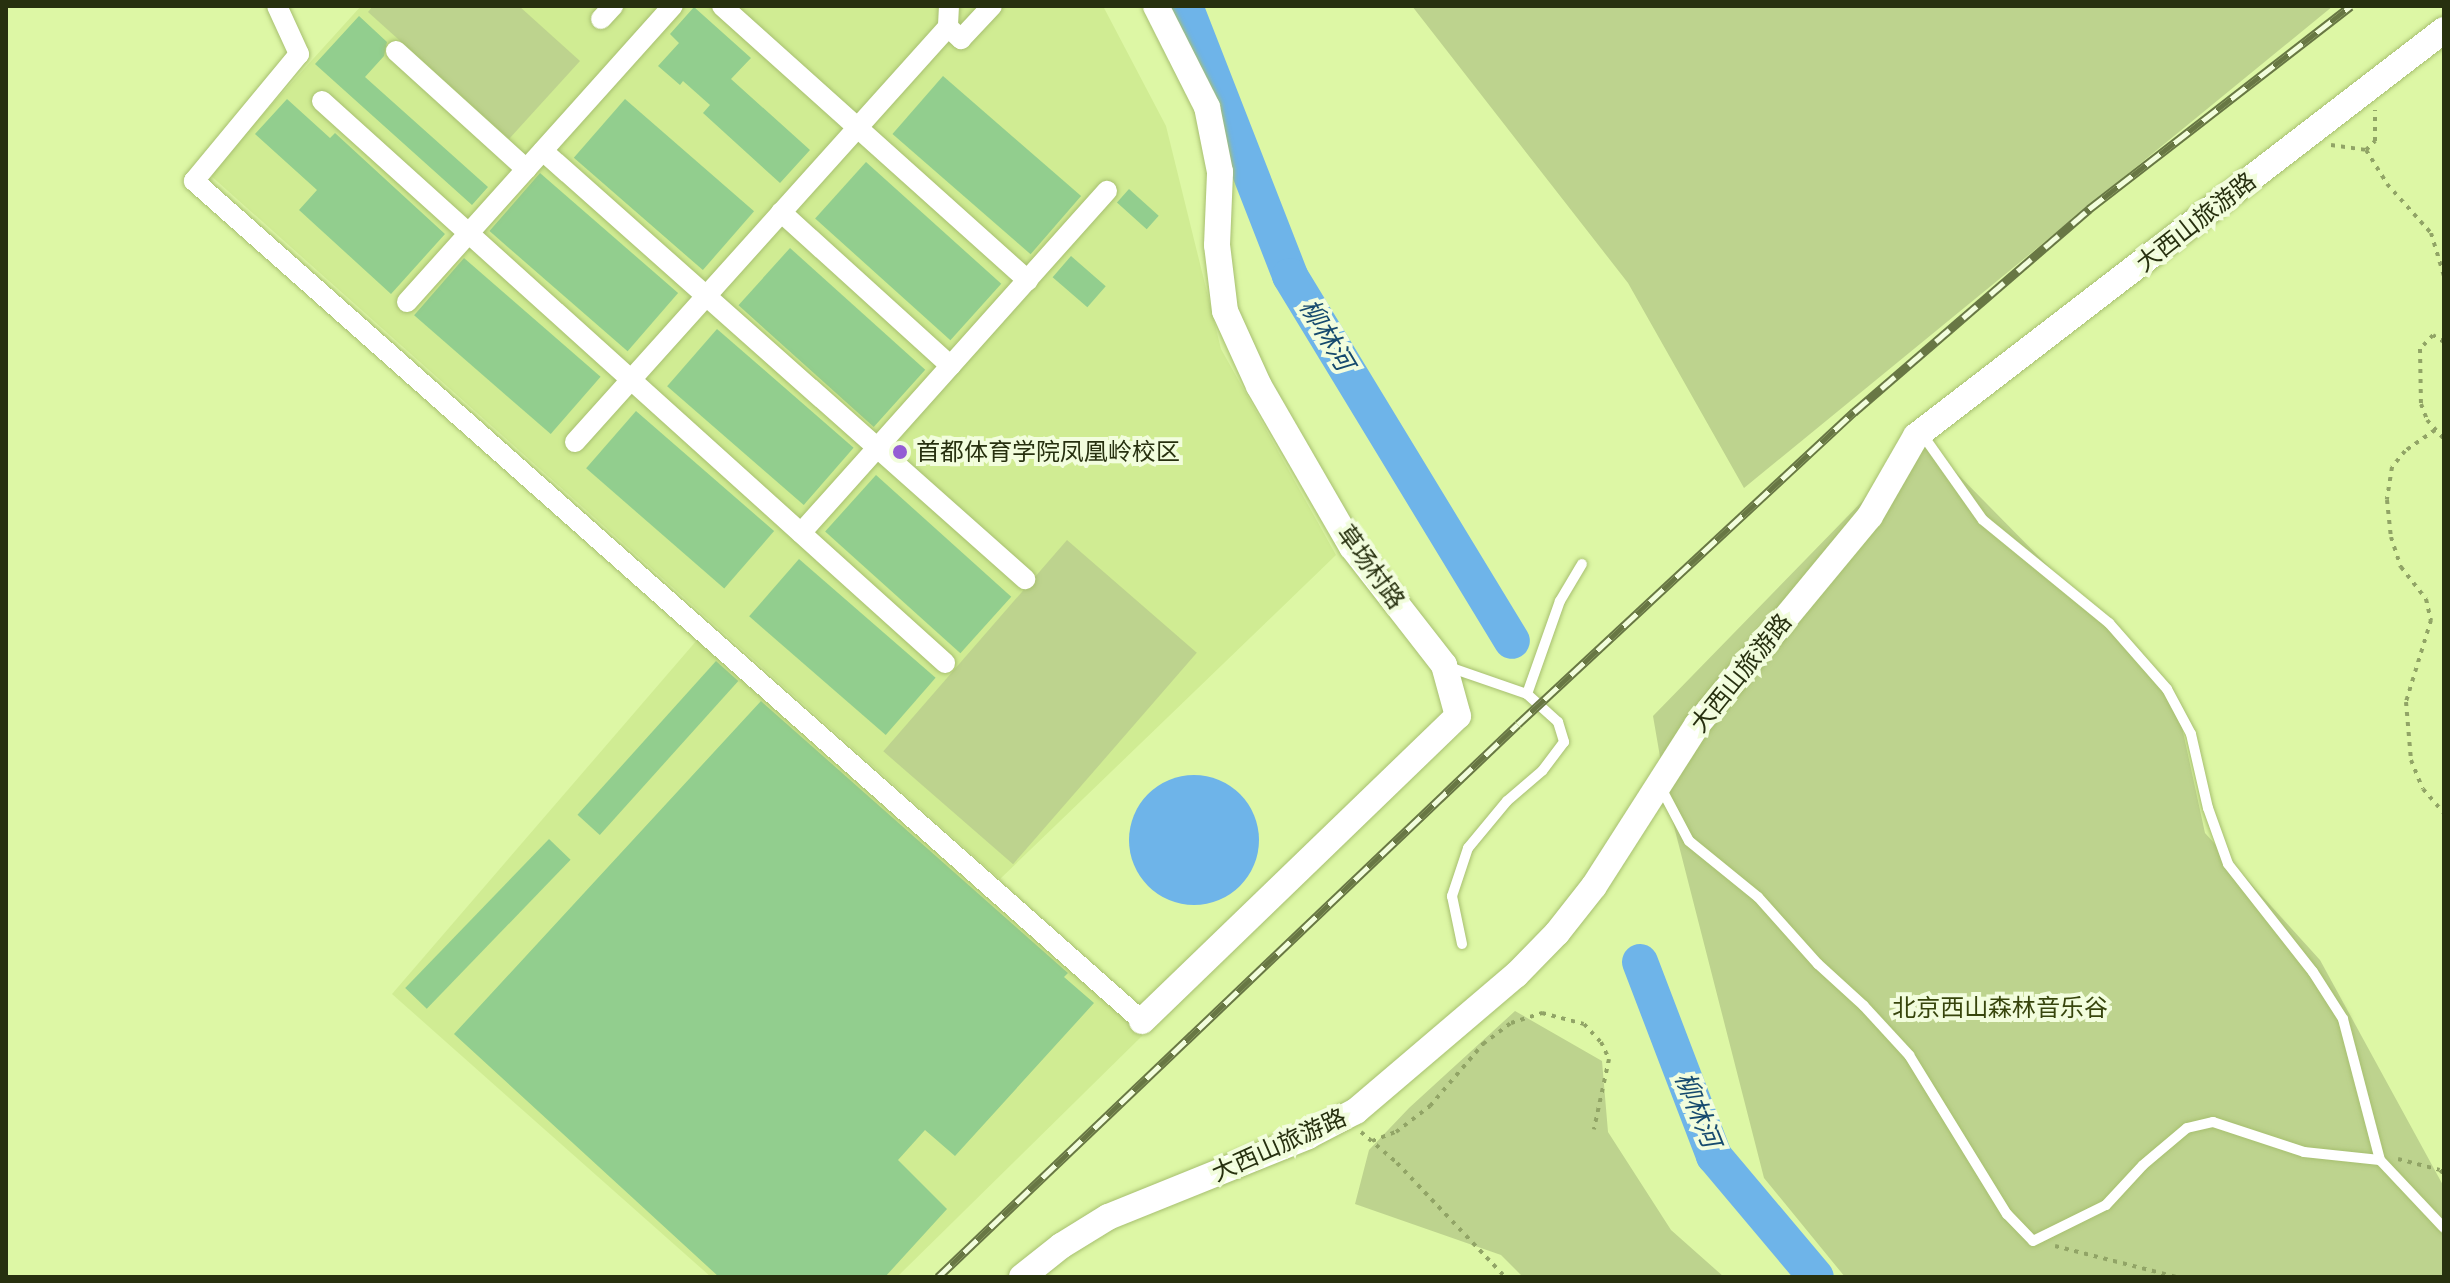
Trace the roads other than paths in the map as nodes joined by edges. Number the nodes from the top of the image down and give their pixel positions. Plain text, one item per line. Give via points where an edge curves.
1 (277, 6) edge
2 (673, 6) edge
3 (722, 6) edge
4 (992, 6) edge
5 (1156, 6) edge
6 (949, 16) edge
7 (2444, 30) edge
8 (396, 51) dead end
9 (322, 101) dead end
10 (857, 128) junction
11 (543, 151) junction
12 (526, 169) junction
13 (1107, 191) dead end
14 (781, 212) junction
15 (469, 233) junction
16 (1028, 281) junction
17 (706, 296) junction
18 (407, 302) dead end
19 (951, 366) junction
20 (631, 380) junction
21 (1921, 432) junction
22 (575, 442) dead end
23 (877, 448) junction
24 (801, 533) junction
25 (1582, 564) dead end
26 (1025, 579) dead end
27 (945, 663) dead end
28 (1444, 665) junction
29 (1527, 694) junction
30 (1659, 784) junction
31 (1462, 944) dead end
32 (1142, 1021) joint
33 (2380, 1160) junction
34 (2444, 1228) edge
35 (1022, 1277) edge

1 - 32 street via 299,54 194,181
2 - 11 street
3 - 10 street
4 - 6 street via 961,39
5 - 28 street, 草场村路 via 1207,107 1220,172 1217,245 1225,311 1259,386 1352,547
6 - 10 street
7 - 21 street, 大西山旅游路
8 - 12 street
9 - 15 street
10 - 14 street
10 - 16 street
11 - 12 street
11 - 17 street
12 - 15 street
13 - 16 street
14 - 17 street
14 - 19 street
15 - 18 street
15 - 20 street
16 - 19 street
17 - 20 street
17 - 23 street
19 - 23 street
20 - 22 street
20 - 24 street
21 - 30 street, 大西山旅游路 via 1870,516 1697,725
21 - 33 lane via 1983,520 2109,623 2167,689 2191,734 2228,864 2343,1019
23 - 24 street
23 - 26 street
24 - 27 street
25 - 29 lane via 1560,601
28 - 29 lane
28 - 32 street, 草场村路 via 1458,716
29 - 31 lane via 1558,722 1564,742 1468,848 1452,896
30 - 33 lane via 1689,841 1758,897 1909,1055 2007,1214 2033,1241 2106,1205 2187,1128 2213,1122 2304,1152
30 - 35 street, 大西山旅游路 via 1557,933 1516,975 1356,1111 1308,1136 1108,1217
33 - 34 lane

